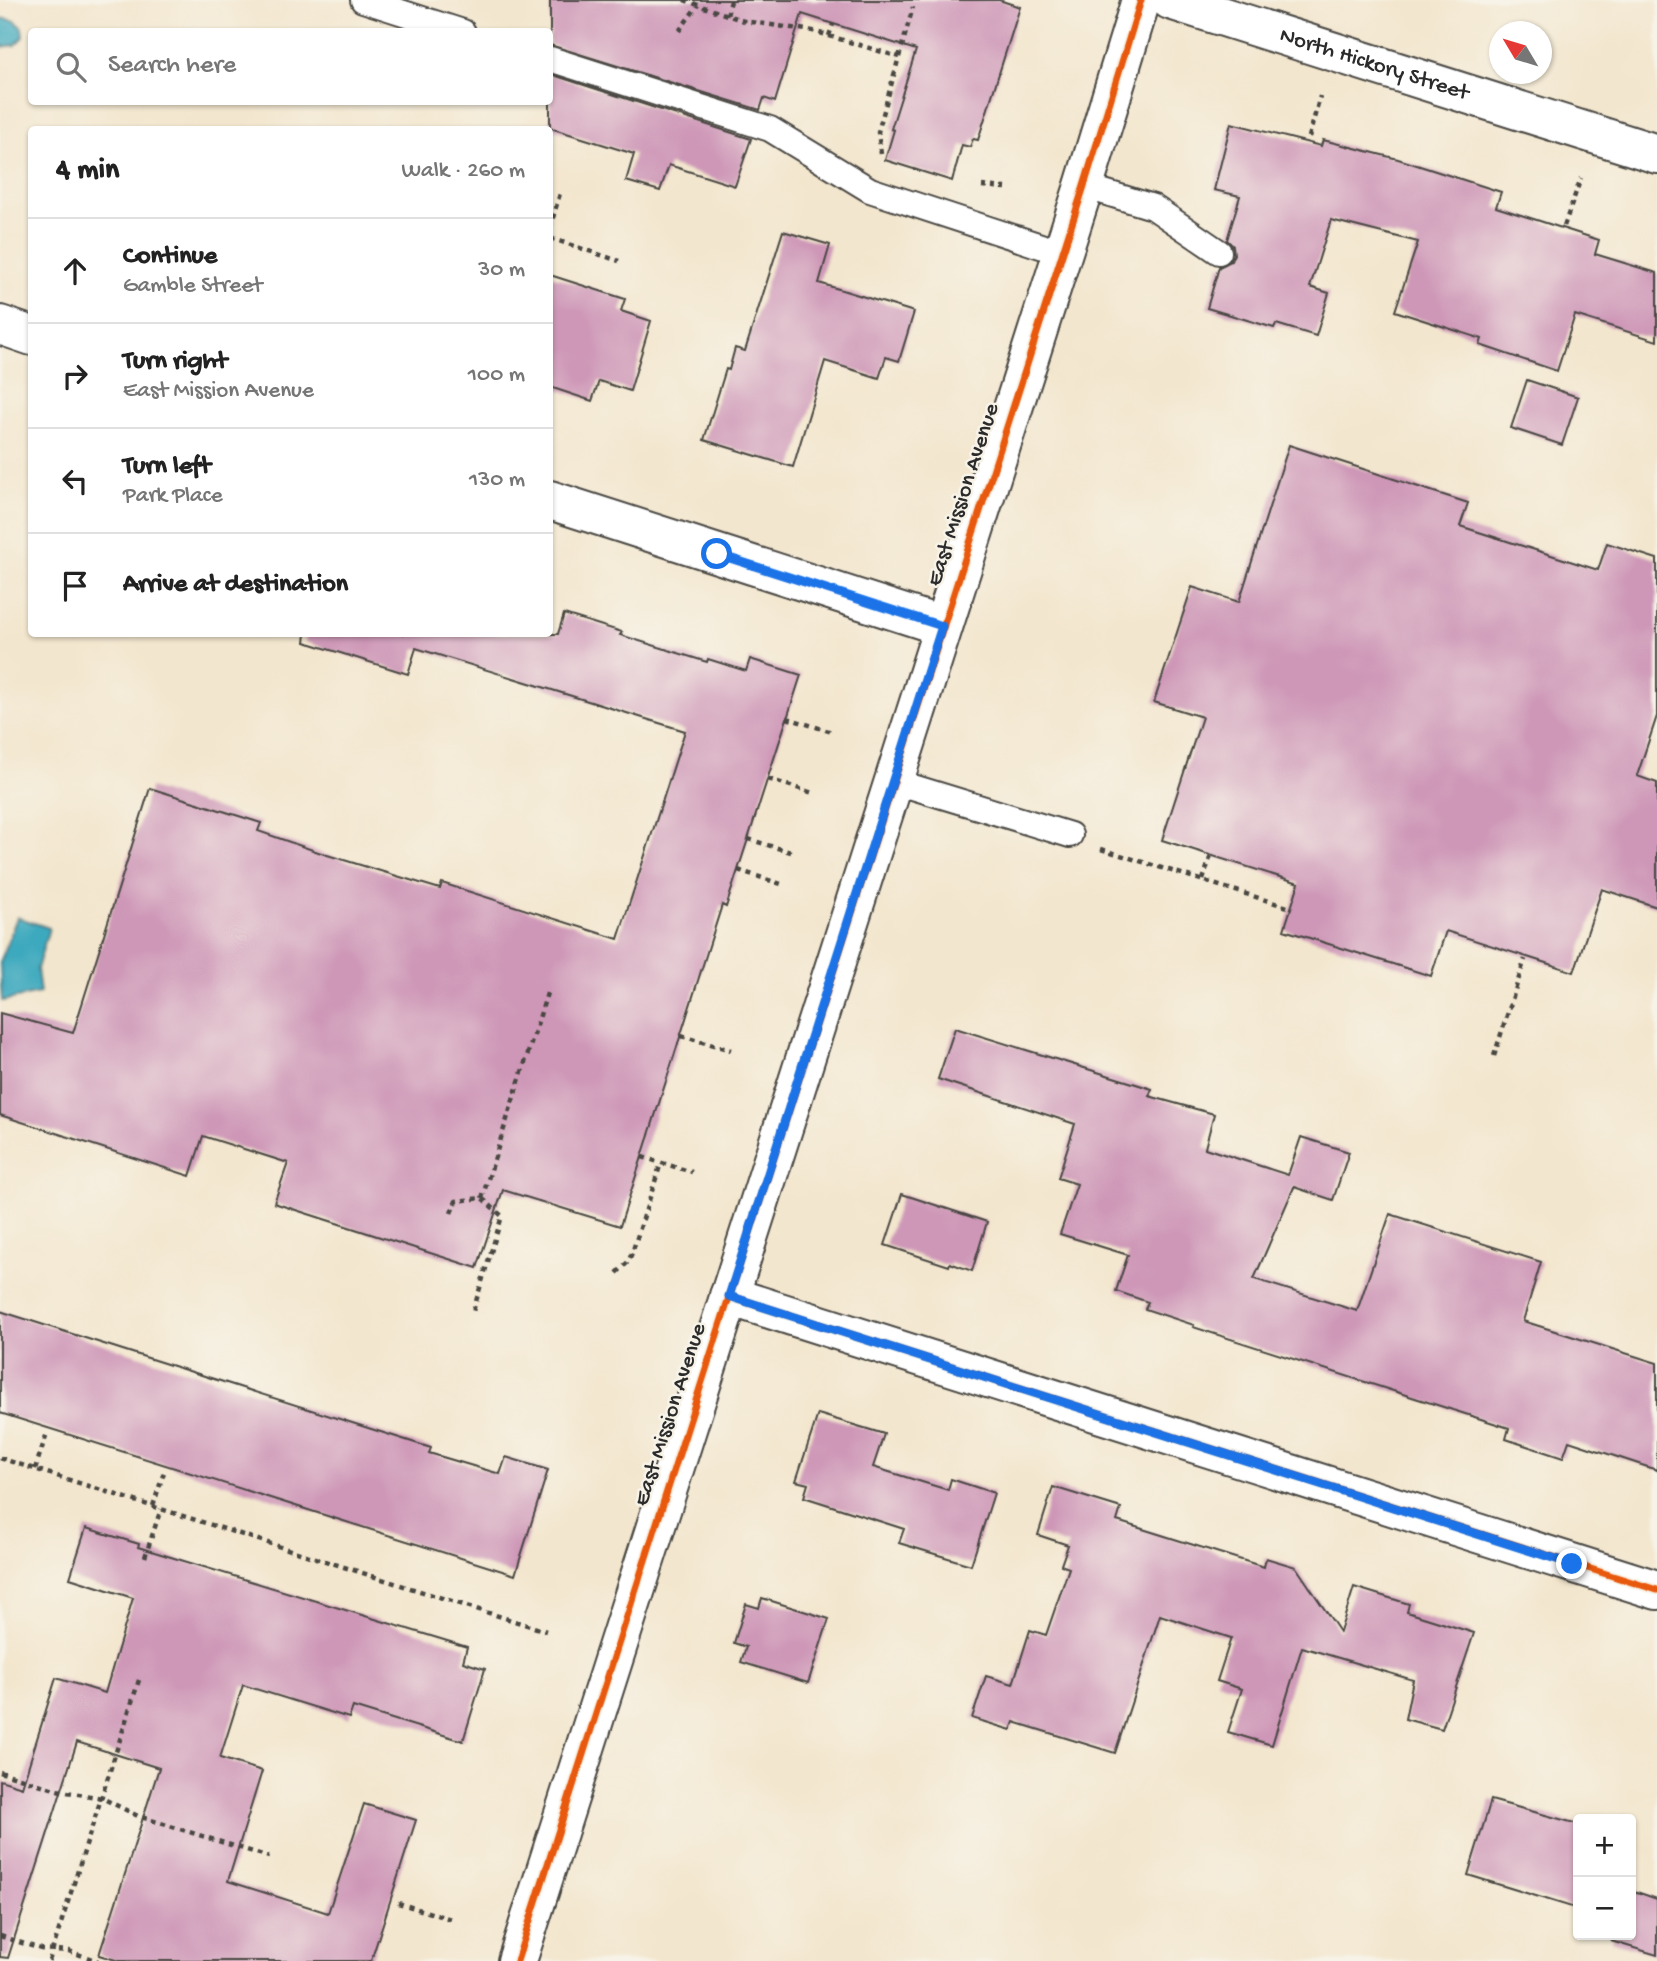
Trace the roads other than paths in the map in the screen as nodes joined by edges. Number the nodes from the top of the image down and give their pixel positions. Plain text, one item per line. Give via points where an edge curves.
1 (363, 0) edge
2 (1141, 0) edge
3 (1170, 0) edge
4 (450, 28) edge
5 (553, 60) edge
6 (1657, 154) edge
7 (1084, 186) junction
8 (1219, 252) dead end
9 (1062, 253) junction
10 (0, 325) edge
11 (28, 334) edge
12 (553, 501) edge
13 (942, 626) junction
14 (893, 780) junction
15 (1070, 835) dead end
16 (729, 1296) junction
17 (1657, 1590) edge
18 (517, 1961) edge

1 - 4 lane
2 - 7 main road, East Mission Avenue
3 - 6 main road, North Hickory Street
5 - 9 lane via 770,129 870,190
7 - 8 lane via 1153,207
7 - 9 main road, East Mission Avenue
9 - 13 main road, East Mission Avenue
10 - 11 main road
12 - 13 main road
13 - 14 main road, East Mission Avenue
14 - 15 lane
14 - 16 main road, East Mission Avenue
16 - 17 main road
16 - 18 main road, East Mission Avenue

